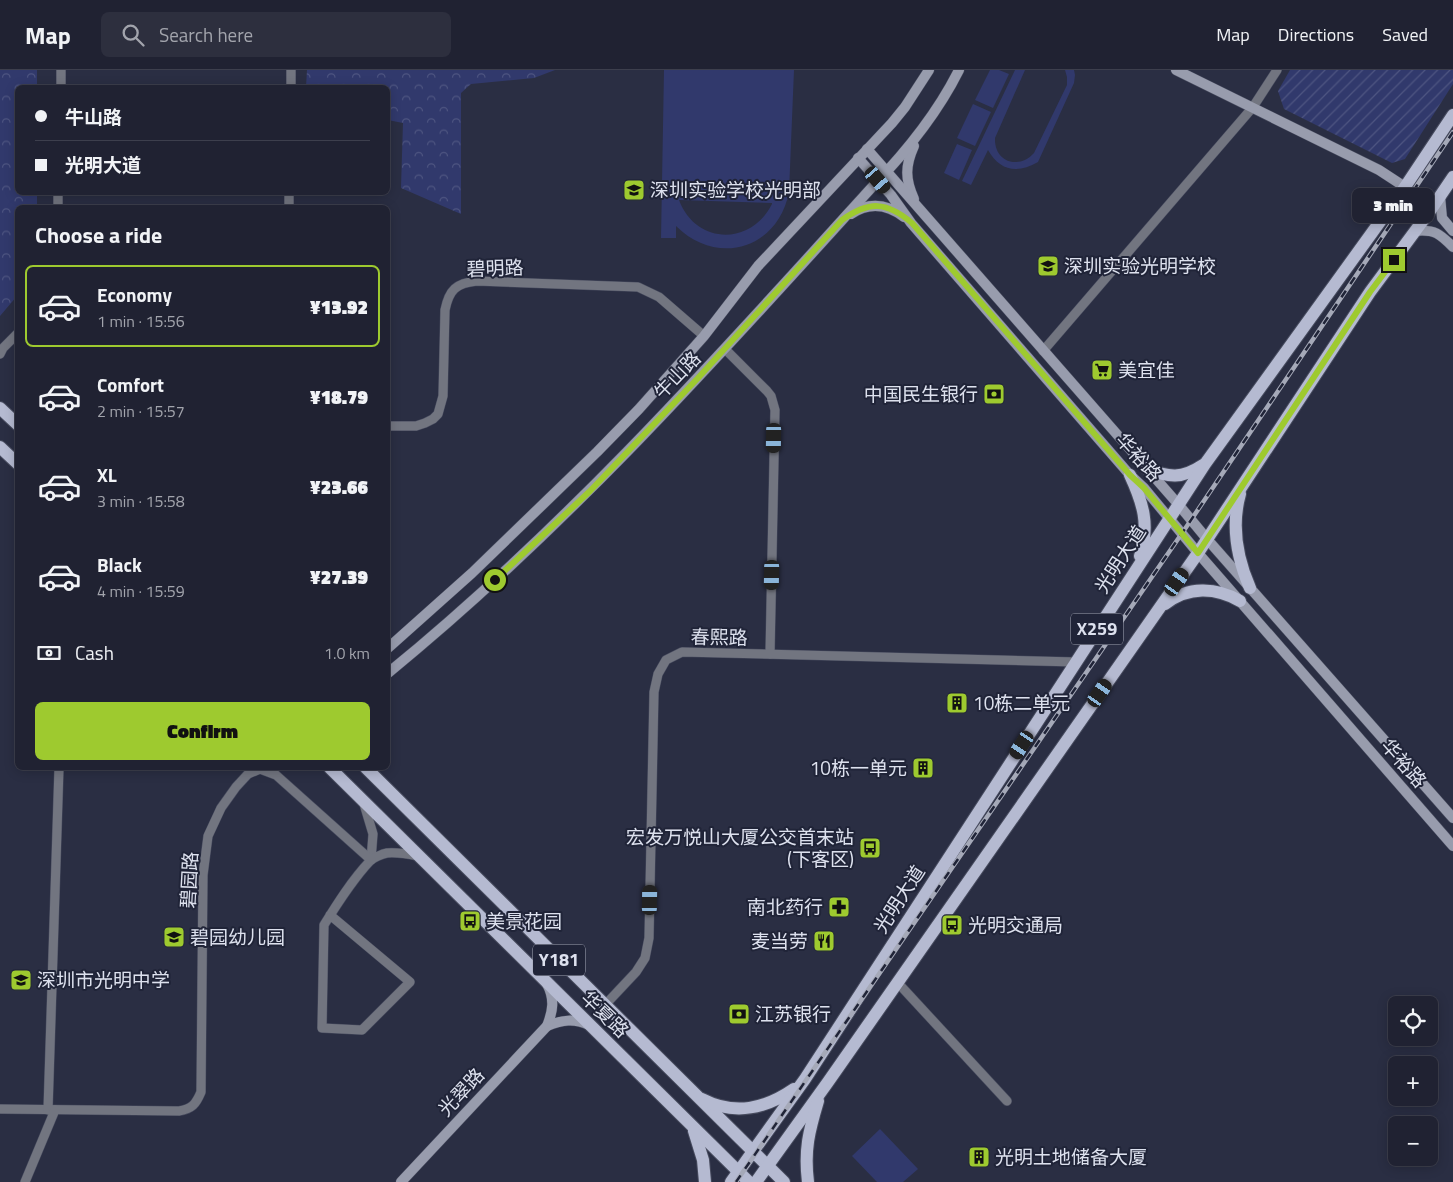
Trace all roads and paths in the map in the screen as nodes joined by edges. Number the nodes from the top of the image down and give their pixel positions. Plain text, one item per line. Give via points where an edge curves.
1 (61, 70) edge
2 (291, 70) edge
3 (929, 70) edge
4 (959, 70) edge
5 (1176, 70) edge
6 (1277, 70) edge
7 (60, 85) edge
8 (291, 85) edge
9 (1253, 107) junction
10 (1453, 115) edge
11 (921, 131) junction
12 (867, 149) junction
13 (858, 158) junction
14 (887, 172) junction
15 (1453, 177) edge
16 (878, 180) junction
17 (1405, 187) junction
18 (1440, 196) junction
19 (922, 212) junction
20 (842, 220) junction
21 (912, 223) junction
22 (1415, 231) junction
23 (1453, 232) edge
24 (1453, 247) edge
25 (15, 335) edge
26 (704, 336) junction
27 (725, 349) junction
28 (1, 350) edge
29 (1043, 350) junction
30 (0, 408) edge
31 (15, 422) edge
32 (390, 426) edge
33 (0, 447) edge
34 (15, 461) edge
35 (1205, 464) junction
36 (1146, 468) junction
37 (1130, 475) junction
38 (1242, 486) junction
39 (1178, 504) junction
40 (1169, 518) junction
41 (1207, 539) junction
42 (1198, 553) junction
43 (1136, 570) junction
44 (1250, 588) junction
45 (1240, 602) junction
46 (1156, 612) junction
47 (390, 646) edge
48 (770, 654) junction
49 (1076, 662) junction
50 (390, 671) edge
51 (59, 770) edge
52 (258, 770) edge
53 (263, 770) edge
54 (332, 770) edge
55 (369, 770) edge
56 (362, 800) junction
57 (1453, 818) edge
58 (1453, 846) edge
59 (419, 856) junction
60 (371, 860) junction
61 (330, 916) junction
62 (546, 983) junction
63 (898, 983) junction
64 (605, 1005) junction
65 (547, 1026) junction
66 (591, 1026) junction
67 (804, 1079) junction
68 (821, 1092) junction
69 (696, 1096) junction
70 (1007, 1100) dead end
71 (0, 1109) edge
72 (52, 1110) junction
73 (692, 1126) junction
74 (752, 1152) junction
75 (767, 1166) junction
76 (735, 1177) edge
77 (25, 1182) edge
78 (401, 1182) edge
79 (705, 1182) edge
80 (749, 1182) edge
81 (756, 1182) edge
82 (784, 1182) edge
83 (808, 1182) edge

1 - 7 street
2 - 8 street
3 - 12 street, 牛山路 via 905,107
4 - 11 street, 牛山路
5 - 9 street
6 - 9 street
9 - 17 street via 1379,170
9 - 29 street
10 - 17 main road, 光明大道 / X259
11 - 14 street, 牛山路
11 - 19 street via 910,155 907,174 910,190
12 - 13 street, 牛山路
12 - 14 street, 华裕路
13 - 16 street, 华裕路
13 - 26 street, 牛山路 via 758,266
14 - 16 street, 牛山路
14 - 19 street, 华裕路
15 - 18 main road, X259
16 - 20 street, 牛山路
16 - 21 street, 华裕路
17 - 35 main road, 光明大道 / X259
18 - 22 main road, X259
18 - 23 street via 1442,218
19 - 29 street, 华裕路
20 - 21 street via 860,209 877,206 896,211
20 - 27 street, 牛山路
21 - 37 street, 华裕路
22 - 24 street via 1433,231
22 - 38 main road, X259 via 1370,292
25 - 28 street
26 - 32 street, 碧明路 via 659,297 638,287 466,282 452,291 447,299 443,396 438,414 416,426
26 - 47 street, 牛山路 via 598,452
27 - 48 street via 768,391 773,402
27 - 50 street, 牛山路 via 576,504 482,592
29 - 36 street, 华裕路
30 - 31 main road
33 - 34 main road
35 - 36 main road via 1185,475 1174,476
35 - 39 main road, 光明大道 / X259
36 - 39 street, 华裕路
37 - 40 street, 华裕路
37 - 43 main road via 1144,512 1143,547
38 - 41 main road, X259
38 - 44 main road via 1235,532 1241,567
39 - 40 main road, 光明大道 / X259
39 - 41 street, 华裕路
40 - 42 street, 华裕路
40 - 43 main road, 光明大道 / X259
41 - 42 main road, X259
41 - 44 street, 华裕路
42 - 45 street, 华裕路
42 - 46 main road, X259
43 - 49 main road, 光明大道 / X259
44 - 57 street, 华裕路
45 - 46 main road via 1218,592 1193,591 1176,596
45 - 58 street, 华裕路
46 - 63 main road, X259
48 - 49 street, 春熙路
48 - 64 street, 春熙路 via 682,652 666,660 658,674 654,692 649,938 645,958 636,972
49 - 67 main road, 光明大道 / X259
51 - 72 street
52 - 72 street, 碧园路 via 248,774 236,787 221,808 208,836 203,875 201,1092 197,1102 190,1109 179,1111
53 - 60 street, 碧园路 via 276,775
54 - 56 main road, 华夏路 / Y181
55 - 64 main road, 华夏路 / Y181
56 - 59 main road, 华夏路 / Y181
56 - 60 street via 373,834
59 - 60 street via 386,853
59 - 62 main road, 华夏路 / Y181
60 - 61 street
61 - 61 street via 323,932 322,1028 362,1030 410,982
62 - 65 street, 光翠路 via 553,1003
62 - 66 main road, 华夏路 / Y181
63 - 68 main road, X259
63 - 70 street
64 - 69 main road, 华夏路 / Y181
65 - 66 street via 571,1020
65 - 78 street, 光翠路
66 - 73 main road, 华夏路 / Y181
67 - 69 main road via 782,1098 754,1108 724,1107
67 - 74 main road, 光明大道 / X259
68 - 75 main road, X259
68 - 83 main road via 807,1147
69 - 74 main road, 华夏路 / Y181
71 - 72 street, 碧园路
72 - 77 street
73 - 76 main road, 华夏路 / Y181
73 - 79 main road via 702,1154
74 - 75 main road, 华夏路 / Y181
74 - 76 main road, 光明大道 / X259
75 - 81 main road, X259
75 - 82 main road, 华夏路 / Y181
76 - 80 main road, 华夏路 / Y181

